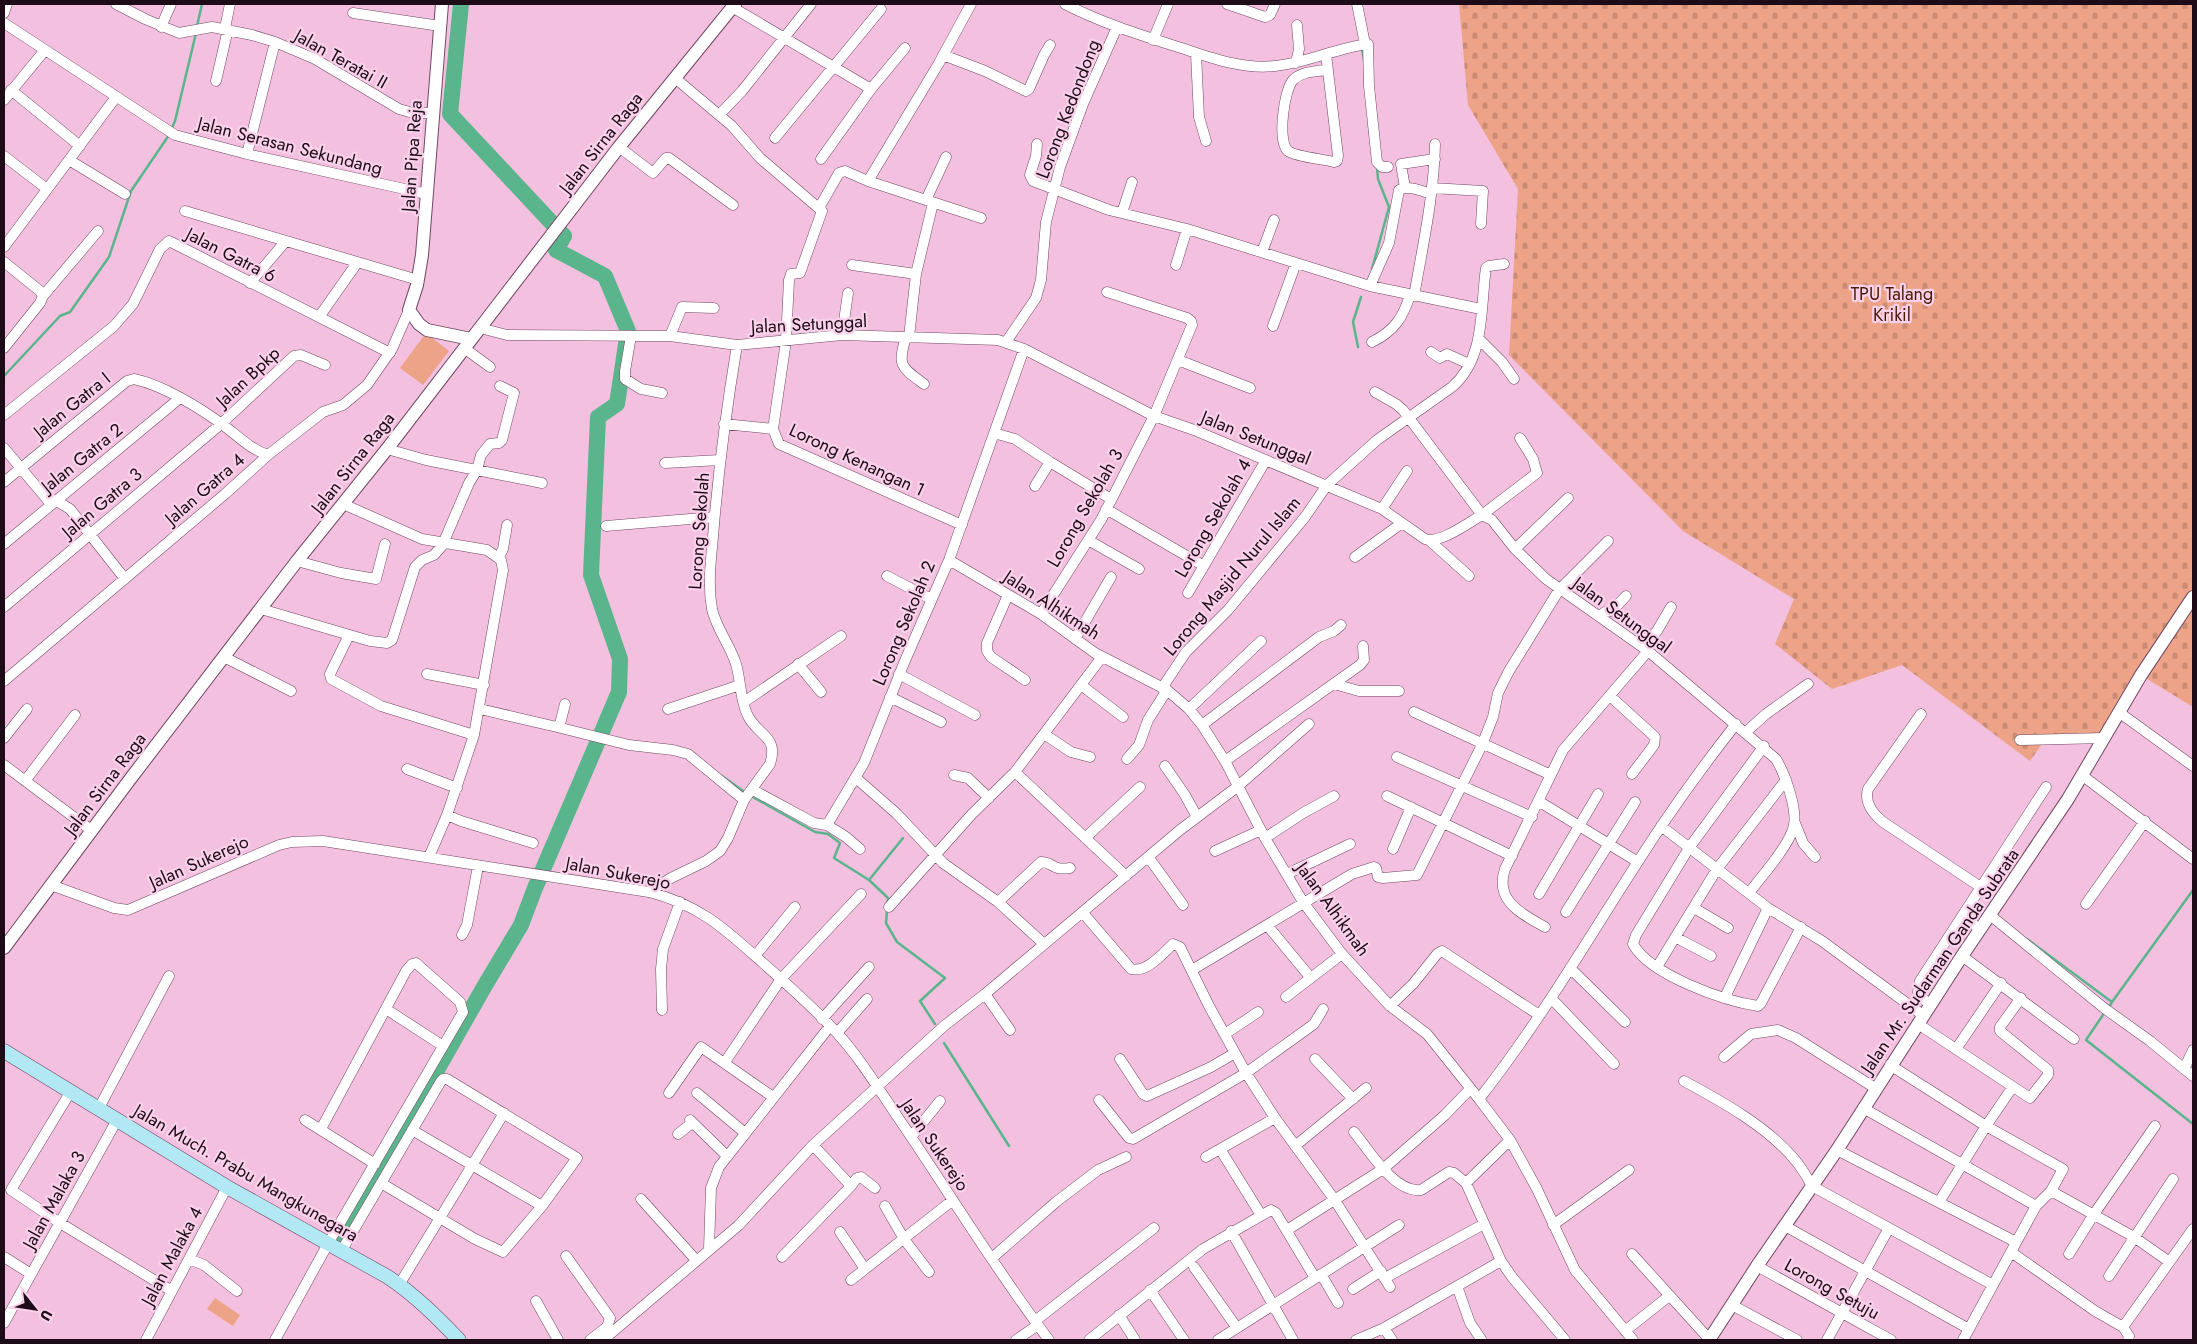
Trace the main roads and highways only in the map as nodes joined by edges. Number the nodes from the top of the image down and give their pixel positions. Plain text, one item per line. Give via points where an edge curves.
1 (5, 1054) edge
2 (459, 1340) edge

1 - 2 main road, Jalan Much. Prabu Mangkunegara via 399,1285

